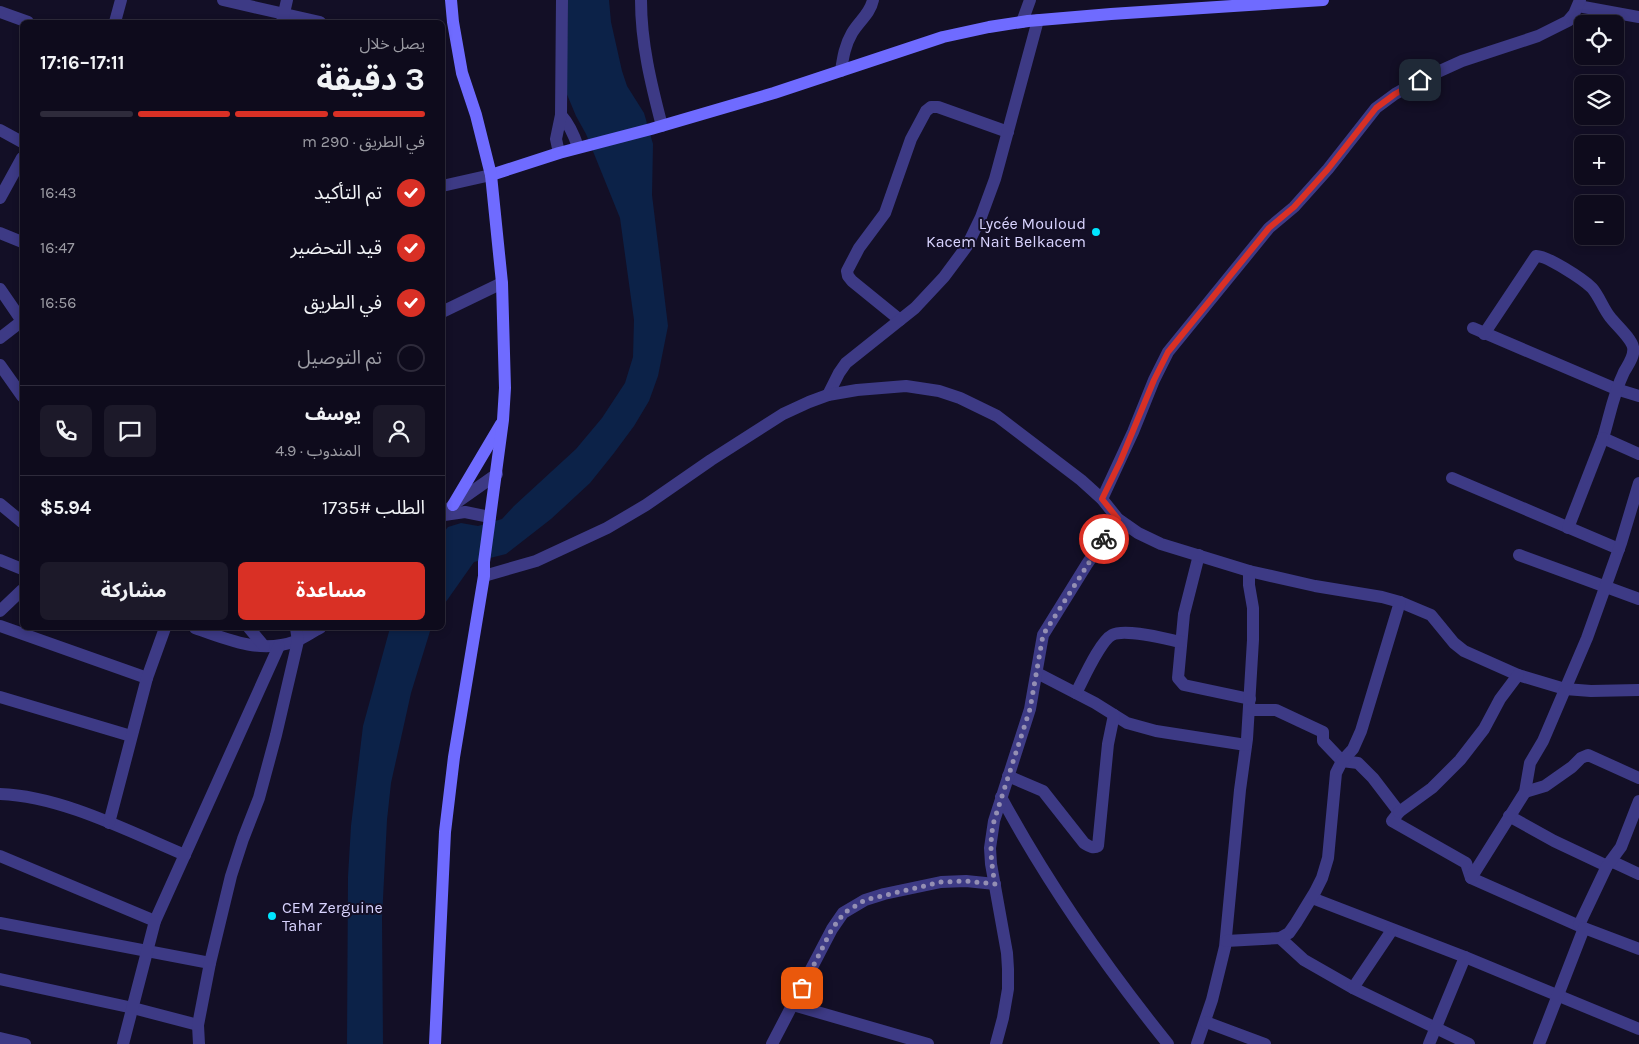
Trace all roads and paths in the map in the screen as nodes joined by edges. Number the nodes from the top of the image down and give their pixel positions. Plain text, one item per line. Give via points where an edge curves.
1 (121, 0) edge
2 (223, 0) edge
3 (287, 0) edge
4 (451, 0) edge
5 (562, 0) edge
6 (640, 0) edge
7 (873, 0) edge
8 (1030, 0) edge
9 (1323, 0) edge
10 (1579, 3) edge
11 (1191, 4) edge
12 (0, 12) edge
13 (283, 18) edge
14 (1639, 18) edge
15 (22, 20) edge
16 (116, 20) edge
17 (302, 20) edge
18 (1038, 20) junction
19 (1022, 22) junction
20 (841, 71) junction
21 (561, 116) junction
22 (657, 127) junction
23 (0, 130) edge
24 (1008, 132) junction
25 (20, 141) edge
26 (583, 146) junction
27 (559, 153) junction
28 (20, 162) edge
29 (491, 175) junction
30 (445, 185) edge
31 (0, 198) edge
32 (0, 233) edge
33 (20, 241) edge
34 (502, 283) junction
35 (0, 289) edge
36 (445, 311) edge
37 (20, 318) edge
38 (900, 320) junction
39 (20, 323) edge
40 (0, 338) edge
41 (0, 365) edge
42 (1616, 390) junction
43 (20, 393) edge
44 (828, 395) junction
45 (1639, 396) edge
46 (503, 420) junction
47 (1603, 438) junction
48 (1639, 454) edge
49 (497, 474) junction
50 (1452, 478) dead end
51 (1639, 484) edge
52 (1102, 499) junction
53 (0, 504) edge
54 (453, 505) junction
55 (445, 513) edge
56 (445, 515) edge
57 (490, 518) junction
58 (1118, 519) junction
59 (20, 520) edge
60 (1568, 528) junction
61 (1619, 549) junction
62 (1199, 554) junction
63 (1519, 555) dead end
64 (0, 560) edge
65 (20, 568) edge
66 (1249, 571) junction
67 (484, 576) junction
68 (1605, 586) junction
69 (20, 592) edge
70 (1639, 599) edge
71 (1400, 602) junction
72 (0, 611) edge
73 (0, 626) edge
74 (164, 630) edge
75 (200, 630) edge
76 (251, 630) edge
77 (296, 630) edge
78 (317, 630) edge
79 (298, 641) junction
80 (1181, 642) junction
81 (264, 646) junction
82 (279, 646) junction
83 (1037, 673) junction
84 (1518, 675) junction
85 (147, 678) junction
86 (1565, 689) junction
87 (1639, 690) edge
88 (1076, 694) junction
89 (0, 697) edge
90 (1249, 705) junction
91 (1114, 716) junction
92 (130, 736) junction
93 (1246, 745) junction
94 (1342, 761) junction
95 (1008, 776) junction
96 (1639, 778) edge
97 (1525, 792) junction
98 (0, 794) edge
99 (1001, 798) junction
100 (1639, 801) edge
101 (1399, 812) junction
102 (1509, 816) junction
103 (109, 823) junction
104 (185, 855) junction
105 (0, 856) edge
106 (1609, 863) junction
107 (1639, 874) edge
108 (1471, 878) junction
109 (995, 884) junction
110 (1312, 898) junction
111 (156, 921) junction
112 (0, 923) edge
113 (1582, 927) junction
114 (1392, 930) junction
115 (1280, 938) junction
116 (1226, 941) junction
117 (1639, 949) edge
118 (148, 950) junction
119 (1465, 958) junction
120 (210, 963) junction
121 (0, 979) edge
122 (1353, 988) junction
123 (1558, 995) junction
124 (793, 1005) junction
125 (133, 1008) junction
126 (1206, 1022) junction
127 (198, 1025) junction
128 (1436, 1029) junction
129 (1639, 1029) edge
130 (0, 1038) edge
131 (25, 1044) edge
132 (123, 1044) edge
133 (199, 1044) edge
134 (435, 1044) edge
135 (772, 1044) edge
136 (928, 1044) edge
137 (996, 1044) edge
138 (1168, 1044) edge
139 (1197, 1044) edge
140 (1265, 1044) edge
141 (1429, 1044) edge
142 (1469, 1044) edge
143 (1539, 1044) edge

1 - 16 street
2 - 13 street
3 - 13 street
4 - 29 main road via 462,73
5 - 21 street
6 - 22 street
7 - 20 street via 871,9 844,48
8 - 19 street
9 - 11 main road
10 - 14 street
10 - 52 street via 1568,21 1538,36 1462,61 1420,80 1376,108 1328,169 1294,207 1269,228 1168,352
11 - 18 main road
12 - 15 street
13 - 17 street
18 - 19 main road
18 - 24 street
19 - 20 main road via 943,37
20 - 22 main road
21 - 26 street
21 - 27 street via 556,139
22 - 26 main road
23 - 25 street
24 - 38 street via 995,179 967,246 944,277
24 - 38 street via 938,107 926,111 911,139 885,213 859,248 847,271 852,281
26 - 27 main road
27 - 29 main road
28 - 31 street
29 - 30 street
29 - 34 main road
32 - 33 street
34 - 36 street
34 - 46 main road
35 - 37 street
38 - 44 street via 846,363
39 - 40 street
41 - 43 street
42 - 42 street via 1632,357 1632,344 1608,316 1593,289 1573,273 1544,258 1534,257 1478,331
42 - 45 street
42 - 47 street
44 - 52 street via 906,386 960,398 998,416
44 - 67 street via 782,414 608,528 536,561
46 - 49 main road
46 - 54 main road
47 - 48 street
47 - 60 street
49 - 54 street
49 - 57 main road
50 - 60 street
51 - 61 street
52 - 58 street
53 - 59 street
54 - 55 street
56 - 57 street via 465,512
57 - 67 main road
58 - 62 street via 1161,544
58 - 83 street via 1043,635
60 - 61 street
61 - 68 street
62 - 66 street
62 - 80 street via 1184,614
63 - 68 street
64 - 65 street
66 - 71 street
66 - 90 street via 1253,608
67 - 134 main road via 445,832
68 - 70 street
68 - 86 street
69 - 72 street
71 - 84 street via 1431,615 1464,651
71 - 94 street via 1361,731 1353,749
73 - 85 street
74 - 85 street
75 - 81 street via 233,642
76 - 81 street
77 - 79 street
78 - 79 street
79 - 82 street
79 - 120 street via 276,736 234,867
80 - 88 street via 1120,632 1111,635
80 - 90 street via 1178,678 1184,685
81 - 82 street
82 - 104 street
83 - 88 street
83 - 95 street via 1030,709
84 - 86 street
84 - 101 street via 1460,760 1432,788
85 - 92 street
86 - 87 street
86 - 97 street via 1530,763
88 - 91 street
89 - 92 street
90 - 93 street
90 - 94 street via 1276,710 1323,732 1323,741
91 - 93 street via 1156,731
91 - 95 street via 1108,744 1098,846 1095,848 1084,843 1043,791
92 - 103 street
93 - 116 street
94 - 101 street via 1358,763
94 - 110 street via 1335,778 1328,858
95 - 99 street
96 - 97 street via 1588,756 1546,786
97 - 102 street
98 - 103 street via 42,799
99 - 109 street via 991,835
99 - 138 street via 1067,906
100 - 106 street via 1621,847
101 - 108 street via 1392,821 1466,863
102 - 106 street via 1554,841
102 - 108 street
103 - 104 street
104 - 111 street
105 - 111 street
106 - 107 street
106 - 113 street
108 - 113 street
109 - 124 street via 941,882 865,900 844,913 832,929
109 - 137 street via 1008,969 1004,1018
110 - 114 street
110 - 115 street via 1290,932
111 - 118 street
112 - 118 street
113 - 117 street
113 - 123 street
114 - 119 street
114 - 122 street
115 - 116 street
115 - 122 street via 1304,960
116 - 126 street
118 - 120 street
118 - 125 street
119 - 123 street
119 - 128 street
120 - 127 street
121 - 125 street
122 - 128 street
123 - 129 street
123 - 143 street
124 - 135 street
124 - 136 street
125 - 127 street
125 - 132 street
126 - 139 street
126 - 140 street
127 - 133 street
128 - 141 street
128 - 142 street
130 - 131 street

